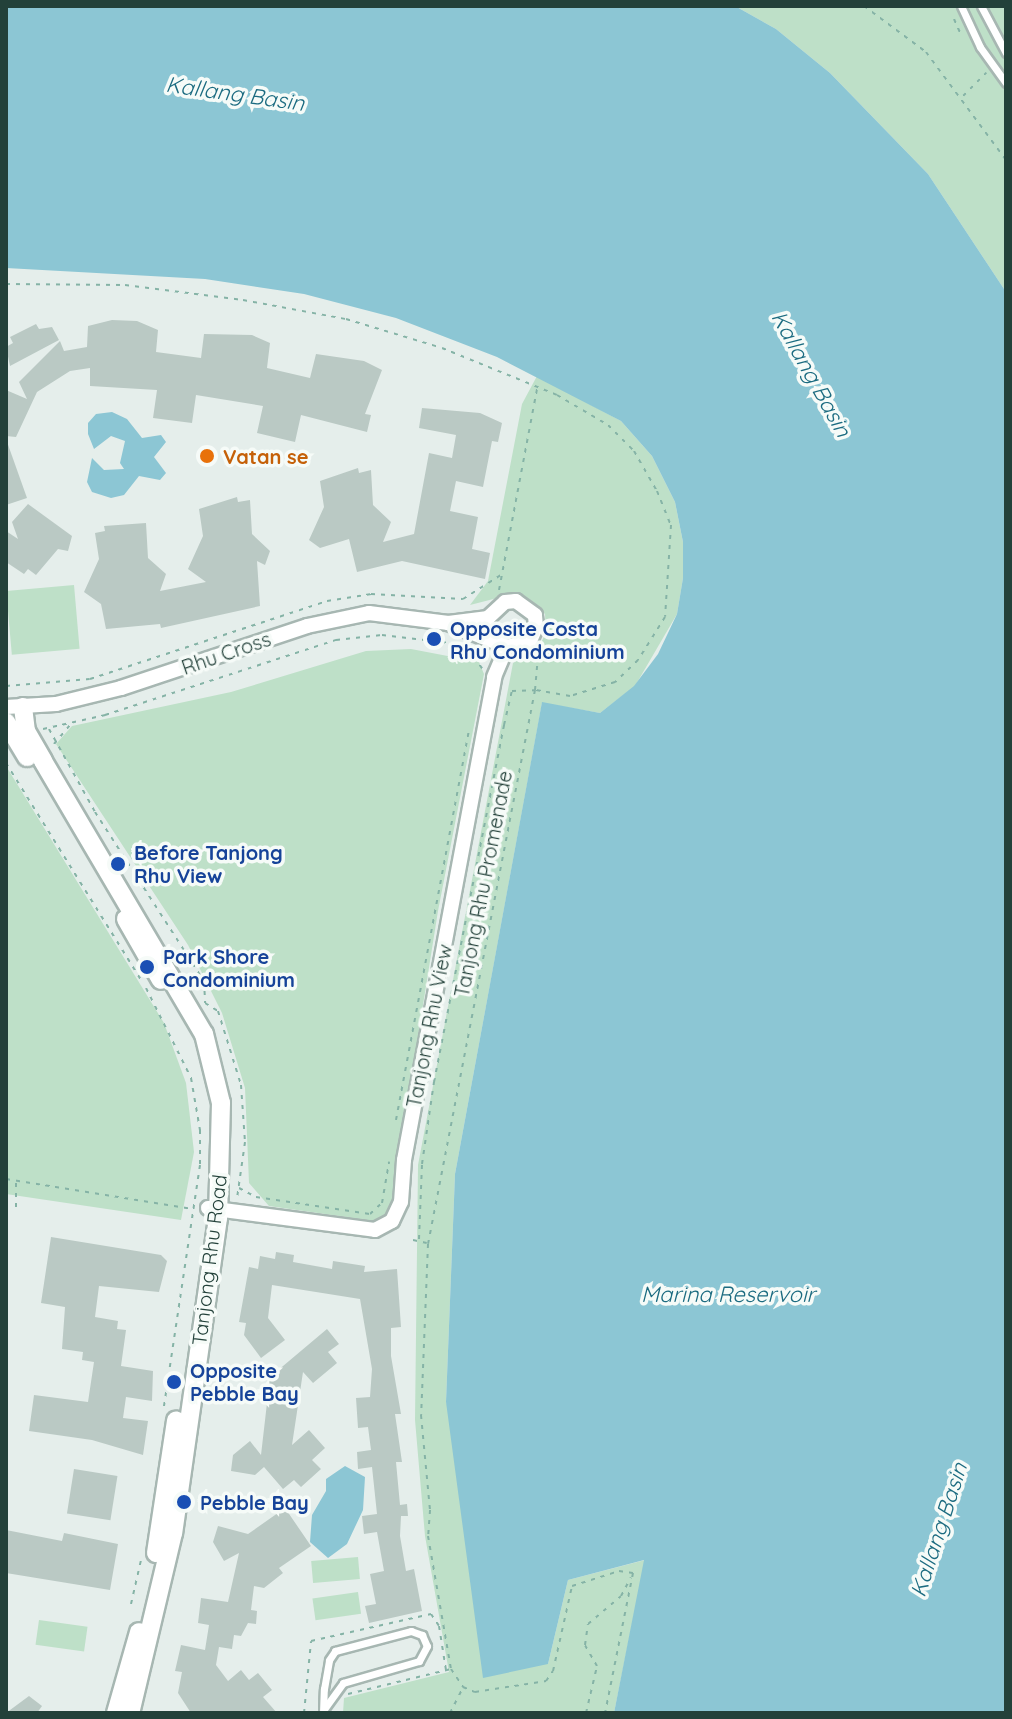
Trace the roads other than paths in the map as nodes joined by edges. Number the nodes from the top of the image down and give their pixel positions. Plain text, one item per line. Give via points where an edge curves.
1 (961, 6) edge
2 (981, 6) edge
3 (1006, 53) edge
4 (1006, 83) edge
5 (448, 623) junction
6 (507, 647) junction
7 (15, 707) edge
8 (6, 722) edge
9 (206, 1209) junction
10 (166, 1532) junction
11 (324, 1711) edge
12 (116, 1713) edge
13 (130, 1713) edge

1 - 4 lane
2 - 3 lane
5 - 6 street, Rhu Cross
5 - 6 street, Rhu Cross via 475,622 505,602 527,606 536,627 530,641
5 - 7 street, Rhu Cross via 398,614 342,617 121,688
6 - 9 street, Tanjong Rhu View via 494,677 406,1147 401,1202 392,1221 384,1228 365,1230
7 - 9 street, Tanjong Rhu Road via 204,1034 221,1103
8 - 9 street, Tanjong Rhu Road via 111,891 198,1048 208,1081 213,1132
9 - 10 street, Tanjong Rhu Road via 199,1308
10 - 12 street, Tanjong Rhu Road
10 - 13 street, Tanjong Rhu Road
11 - 11 lane via 329,1660 335,1651 411,1631 422,1635 427,1646 419,1661 343,1683

